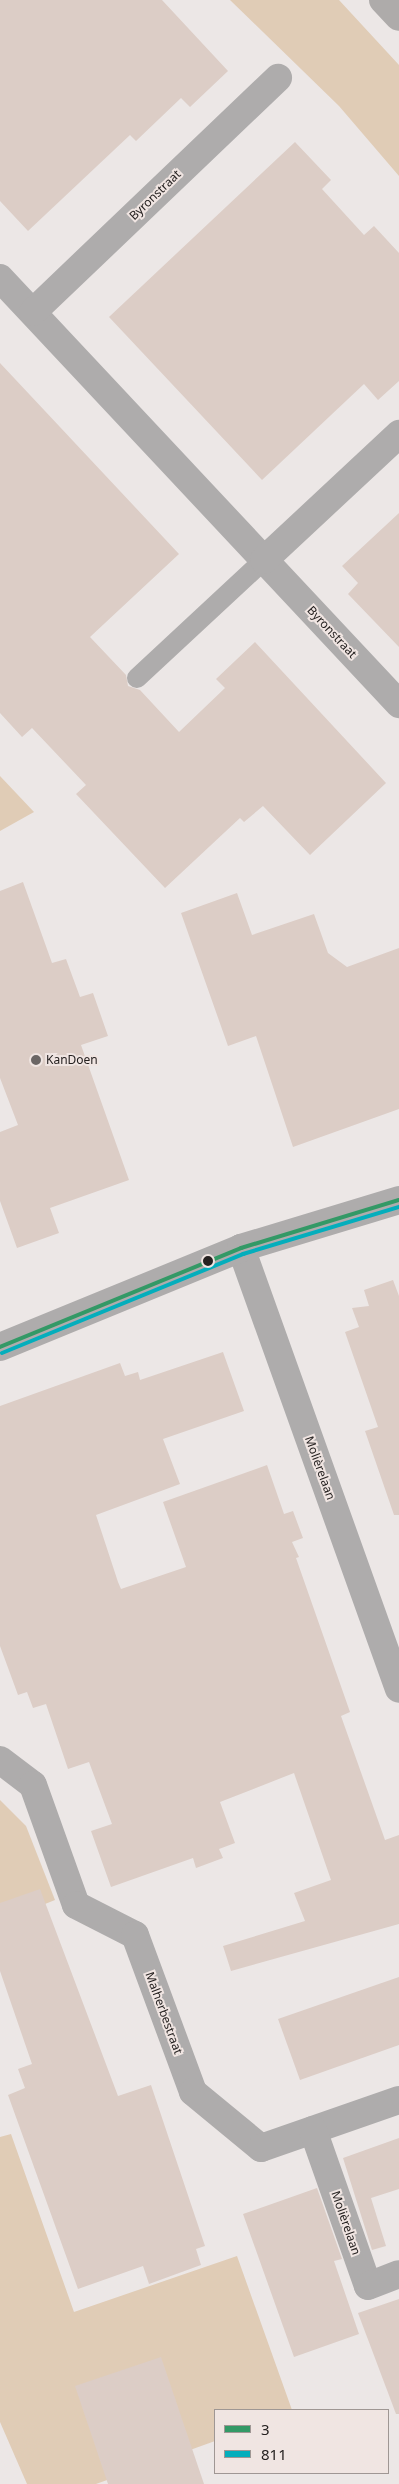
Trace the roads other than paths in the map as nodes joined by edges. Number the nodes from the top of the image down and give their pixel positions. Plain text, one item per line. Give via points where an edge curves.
1 (383, 0) edge
2 (399, 17) edge
3 (278, 78) dead end
4 (2, 284) edge
5 (33, 312) junction
6 (399, 434) edge
7 (264, 560) junction
8 (137, 678) dead end
9 (399, 704) edge
10 (399, 1200) edge
11 (241, 1248) junction
12 (0, 1346) edge
13 (389, 1627) edge
14 (399, 1688) edge
15 (0, 1760) edge
16 (399, 2100) edge
17 (313, 2130) junction
18 (399, 2274) edge

1 - 2 street
3 - 5 street, Byronstraat
4 - 5 street, Byronstraat
5 - 7 street, Byronstraat
6 - 7 street
7 - 8 lane
7 - 9 street, Byronstraat
10 - 11 street
11 - 12 street
11 - 13 street, Molièrelaan
13 - 14 street, Molièrelaan
15 - 17 street, Malherbestraat via 33,1785 76,1905 135,1935 193,2092 260,2148
16 - 17 street, Malherbestraat
17 - 18 street, Molièrelaan via 368,2286

